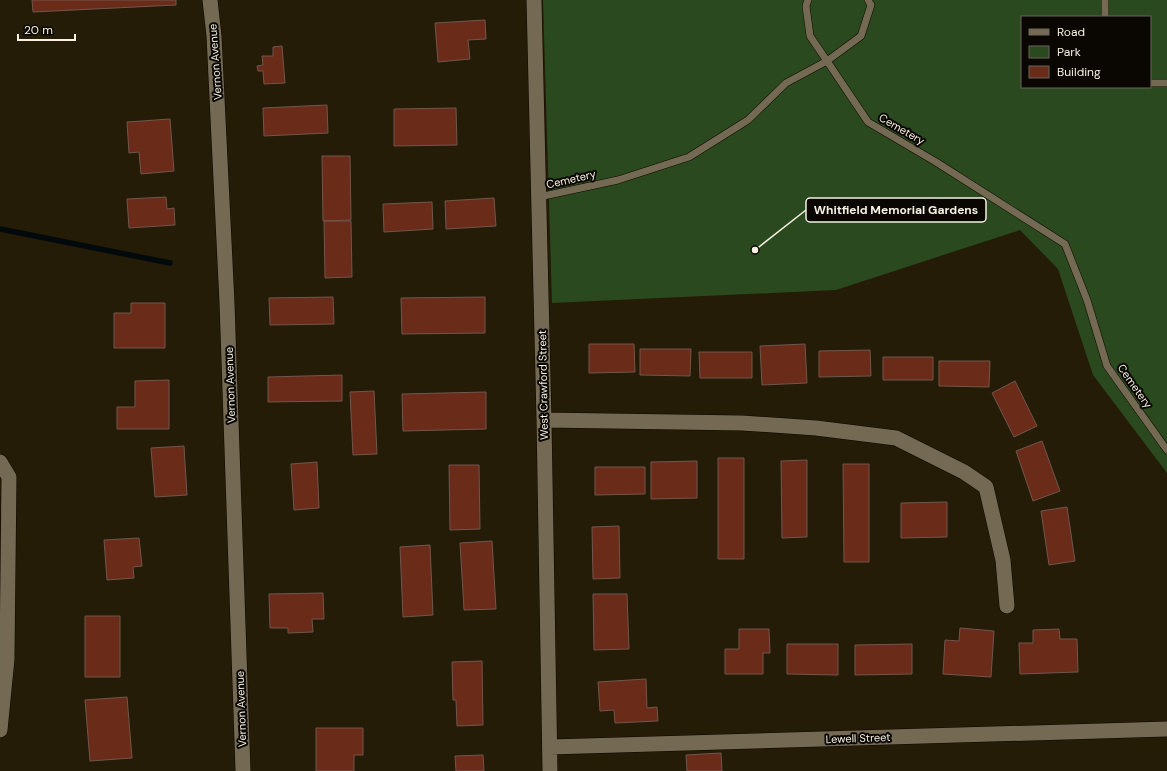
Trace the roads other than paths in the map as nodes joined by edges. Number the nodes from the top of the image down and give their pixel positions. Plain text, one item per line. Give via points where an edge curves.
1 (210, 0) edge
2 (534, 0) edge
3 (808, 0) edge
4 (868, 0) edge
5 (1105, 0) edge
6 (1105, 16) edge
7 (827, 61) junction
8 (1151, 83) edge
9 (1167, 83) edge
10 (539, 197) junction
11 (544, 420) junction
12 (1167, 450) edge
13 (0, 462) edge
14 (1007, 606) dead end
15 (1167, 728) edge
16 (0, 730) edge
17 (550, 747) junction
18 (243, 771) edge
19 (550, 771) edge

1 - 18 street, Vernon Avenue via 227,295
2 - 10 street, West Crawford Street
3 - 7 lane via 806,6 810,36
4 - 7 lane via 871,5 861,36
5 - 6 lane
7 - 10 lane, Cemetery via 786,83 748,120 689,157 618,180
7 - 12 lane, Cemetery via 868,122 1065,244 1087,300 1108,366
8 - 9 lane
10 - 11 street, West Crawford Street
11 - 14 street via 742,423 816,428 896,438 964,472 986,487 1003,560
11 - 17 street, West Crawford Street
13 - 16 street via 9,477 7,659
15 - 17 street, Lewell Street
17 - 19 street, West Crawford Street

